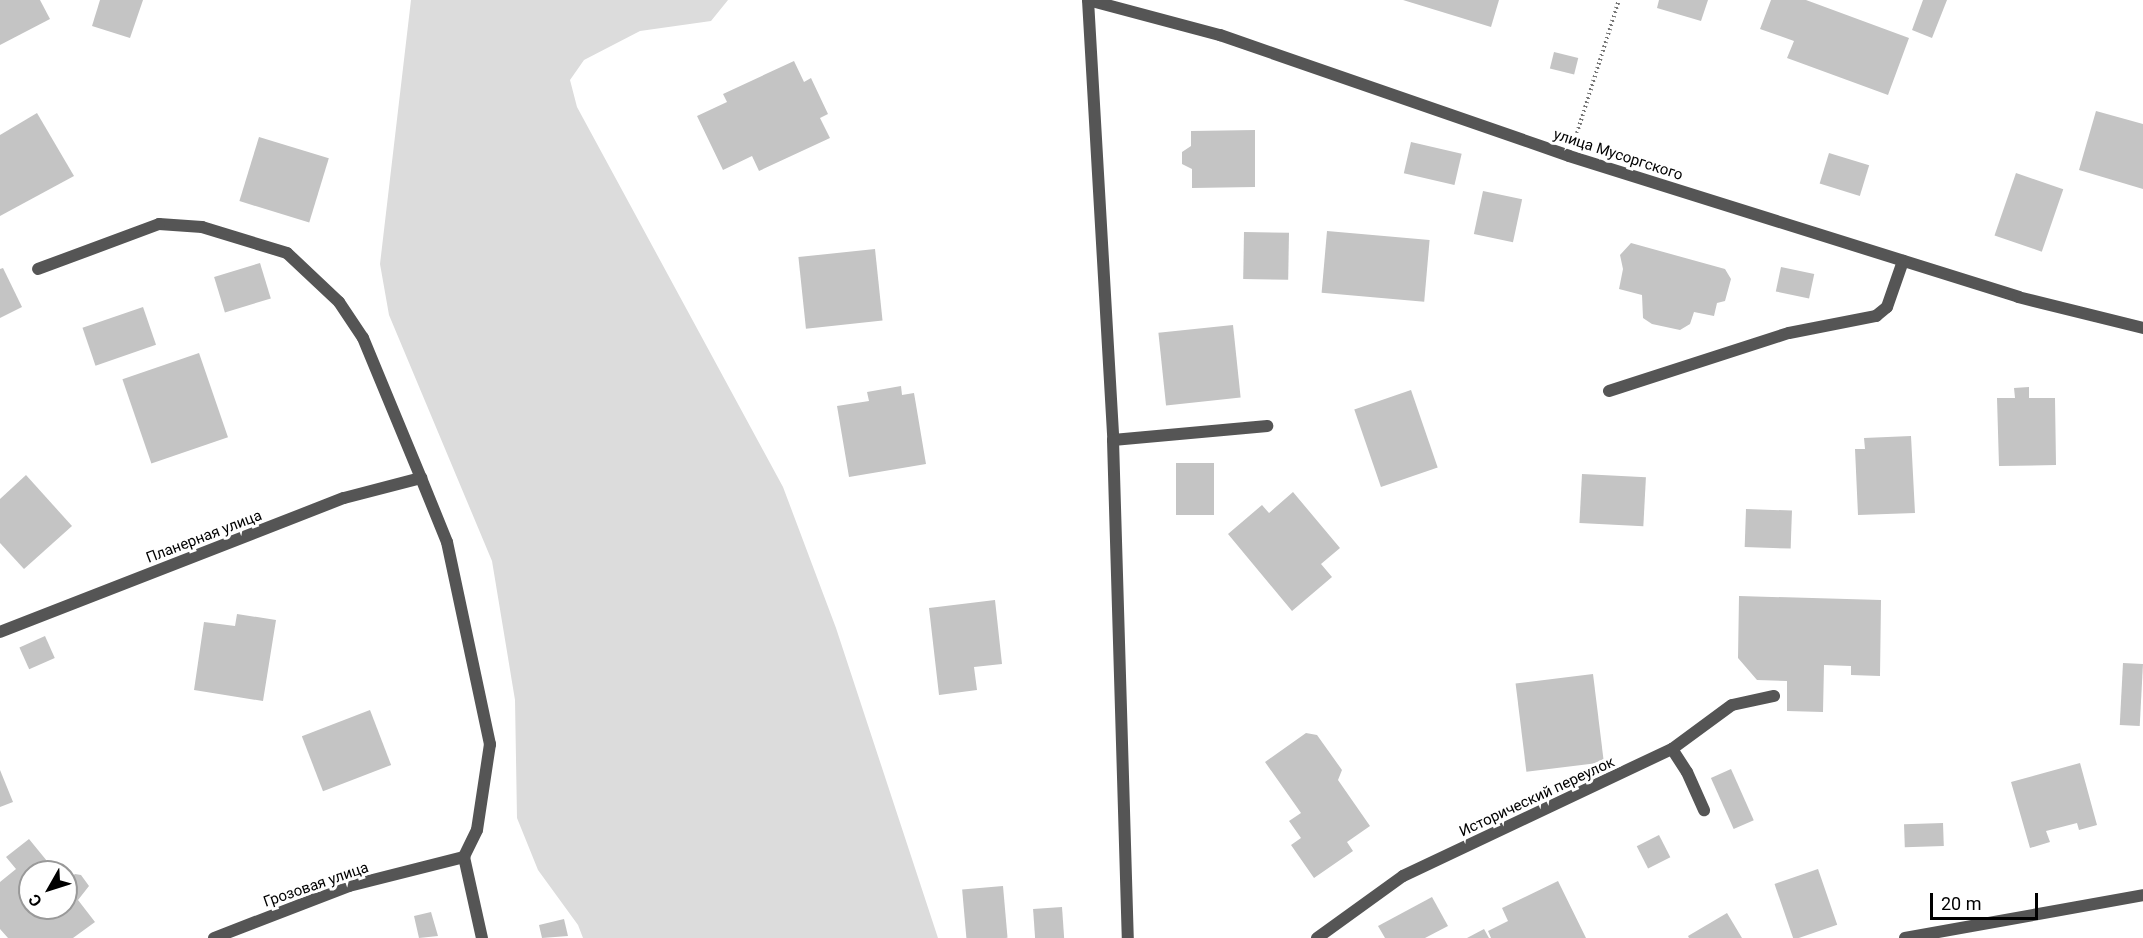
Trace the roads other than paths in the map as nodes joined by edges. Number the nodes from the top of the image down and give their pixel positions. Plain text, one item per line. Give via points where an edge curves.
1 (1088, 0) edge
2 (1903, 261) junction
3 (38, 269) dead end
4 (2143, 328) edge
5 (1609, 391) dead end
6 (1267, 426) dead end
7 (1113, 440) junction
8 (421, 478) junction
9 (0, 632) edge
10 (1774, 696) dead end
11 (1672, 749) junction
12 (1704, 810) dead end
13 (464, 857) junction
14 (2143, 896) edge
15 (214, 938) edge
16 (482, 938) edge
17 (1128, 938) edge
18 (1317, 938) edge
19 (1905, 938) edge

1 - 2 street, улица Мусоргского via 1220,35 1569,156
1 - 7 street
2 - 4 street, улица Мусоргского via 2018,297
2 - 5 street via 1887,307 1876,316 1789,333
3 - 8 street via 159,224 202,227 287,253 339,302 363,338
6 - 7 street
7 - 17 street
8 - 9 street, Планерная улица via 344,498
8 - 13 street via 447,542 490,744 477,830
10 - 11 street, Исторический переулок via 1732,705
11 - 12 street via 1688,772
11 - 18 street, Исторический переулок via 1403,876
13 - 15 street, Грозовая улица via 349,886
13 - 16 street
14 - 19 street

